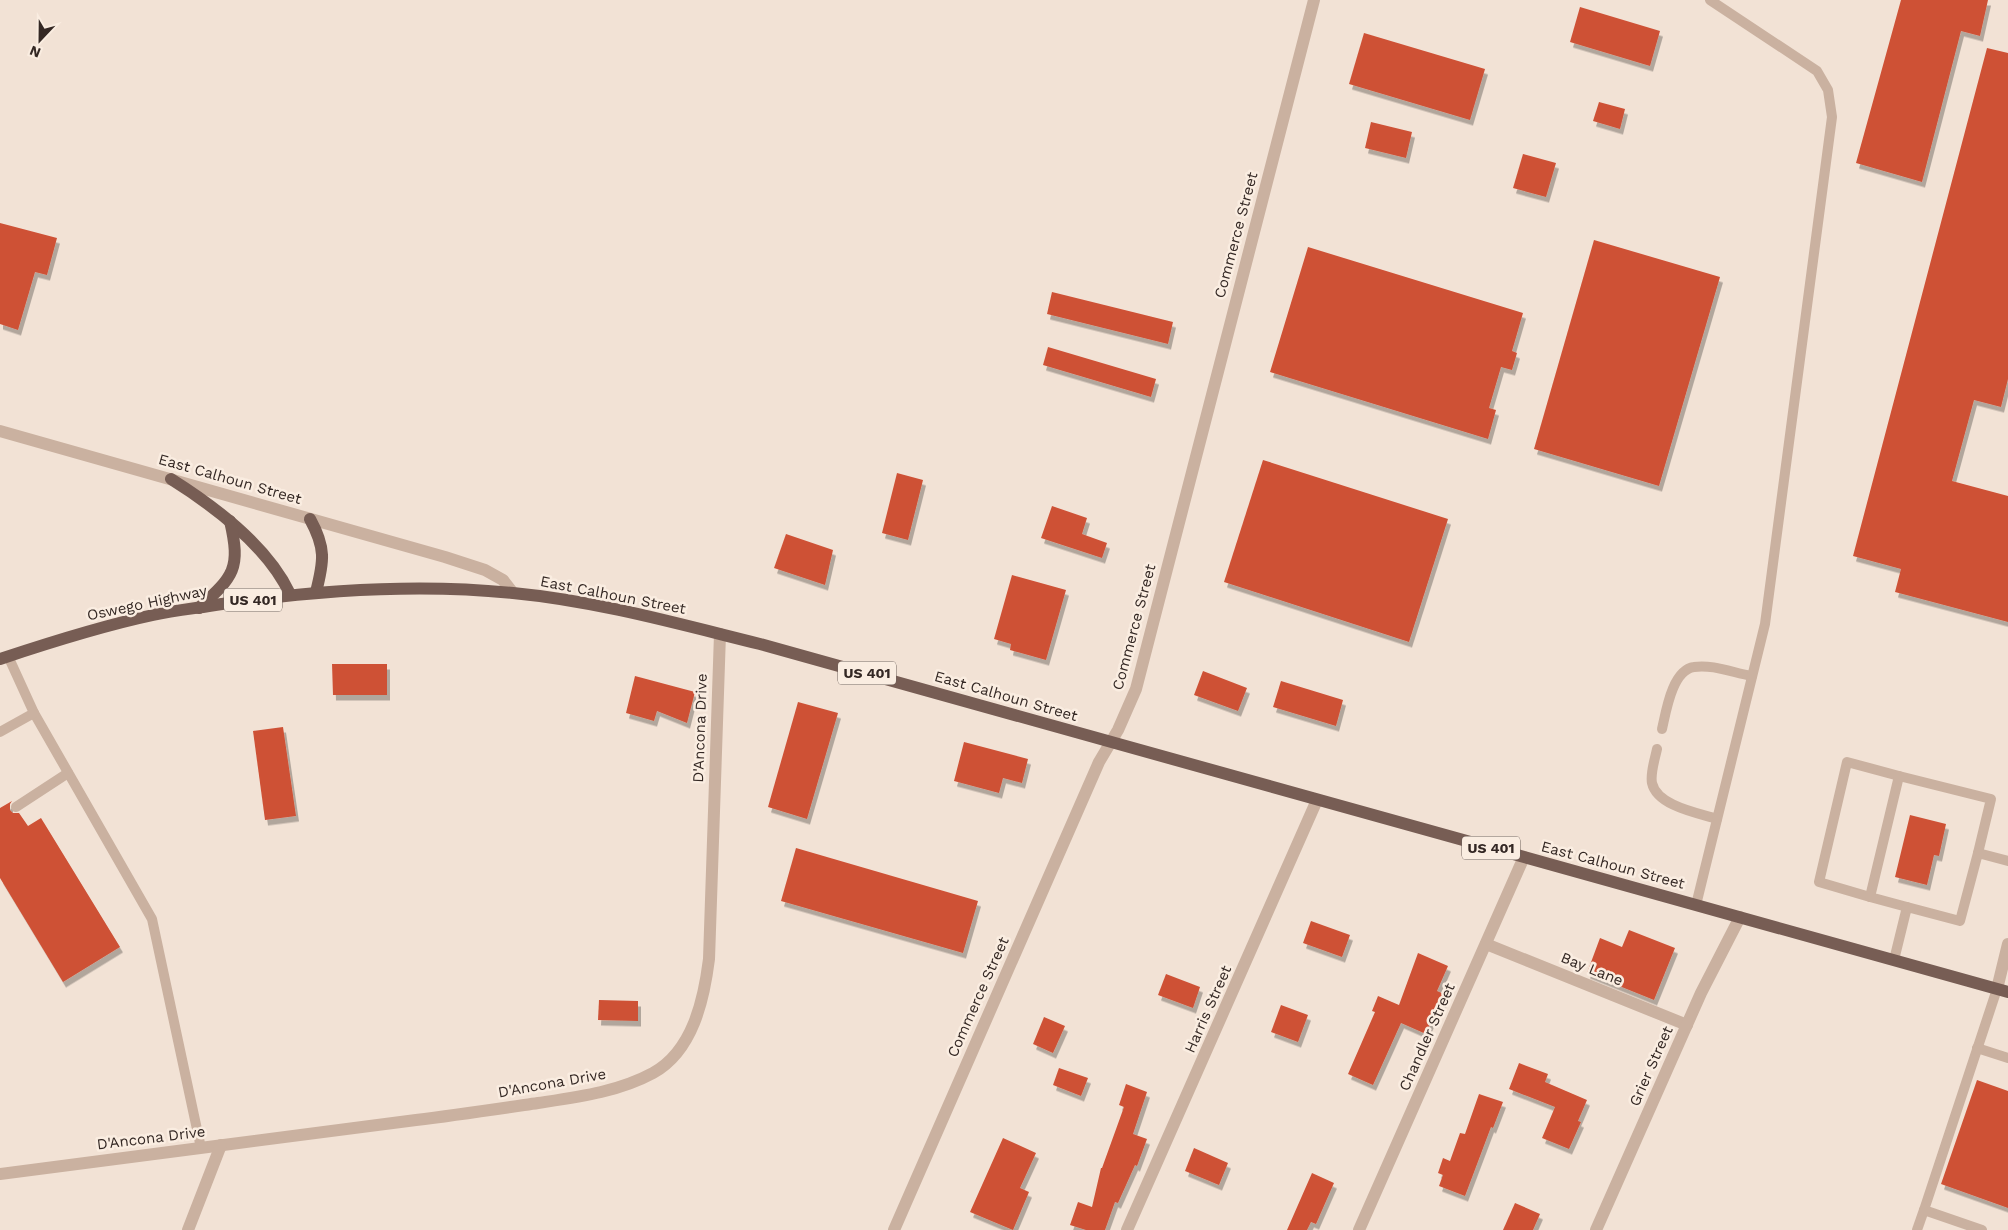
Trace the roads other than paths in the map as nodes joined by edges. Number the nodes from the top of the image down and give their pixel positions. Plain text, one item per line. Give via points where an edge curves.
1 (1314, 0) edge
2 (1710, 0) edge
3 (0, 431) edge
4 (171, 479) junction
5 (310, 519) junction
6 (230, 521) junction
7 (316, 592) junction
8 (513, 593) junction
9 (290, 594) junction
10 (199, 608) junction
11 (720, 634) junction
12 (4, 657) edge
13 (1752, 676) junction
14 (34, 713) junction
15 (1662, 729) dead end
16 (0, 732) edge
17 (1112, 742) junction
18 (1657, 749) dead end
19 (68, 773) junction
20 (1899, 776) junction
21 (1317, 800) junction
22 (16, 807) dead end
23 (1717, 819) junction
24 (1978, 853) junction
25 (1524, 858) junction
26 (2008, 861) edge
27 (1870, 897) junction
28 (1696, 905) junction
29 (1907, 907) junction
30 (1740, 918) junction
31 (1486, 944) junction
32 (2008, 944) edge
33 (1894, 960) junction
34 (2002, 990) edge
35 (1687, 1025) junction
36 (1977, 1048) junction
37 (2008, 1058) edge
38 (221, 1145) junction
39 (201, 1148) junction
40 (0, 1174) edge
41 (1924, 1210) junction
42 (188, 1230) edge
43 (894, 1230) edge
44 (1127, 1230) edge
45 (1360, 1230) edge
46 (1596, 1230) edge
47 (1917, 1230) edge
48 (1982, 1230) edge

1 - 17 street, Commerce Street via 1136,690
2 - 13 lane via 1818,71 1828,90 1832,117 1764,624
3 - 4 street, East Calhoun Street
4 - 5 street, East Calhoun Street
4 - 6 main road
5 - 7 main road via 322,545
5 - 8 street, East Calhoun Street via 485,570 503,580
6 - 9 main road via 273,566
6 - 10 main road via 236,548 235,561 221,588
7 - 8 main road, Oswego Highway / US 401 via 386,589
7 - 9 main road, Oswego Highway / US 401
8 - 11 main road, East Calhoun Street / US 401 via 633,613
9 - 10 main road, Oswego Highway / US 401
10 - 12 main road, Oswego Highway / US 401 via 112,625
11 - 17 main road, East Calhoun Street / US 401
11 - 38 street, D'Ancona Drive via 709,959 698,1015 668,1062 620,1087 595,1094
12 - 14 lane
13 - 15 lane via 1692,667 1682,674 1670,695
13 - 23 lane
14 - 16 lane
14 - 19 lane
17 - 21 main road, East Calhoun Street / US 401
17 - 43 street, Commerce Street via 1098,762
18 - 23 lane via 1652,782 1656,792 1678,807
19 - 22 lane
19 - 39 lane via 152,919
20 - 24 lane via 1991,799
20 - 27 lane
20 - 27 lane via 1847,762 1819,882
21 - 25 main road, East Calhoun Street / US 401
21 - 44 street, Harris Street
23 - 28 lane
24 - 26 lane
24 - 29 lane via 1960,921
25 - 28 main road, East Calhoun Street / US 401
25 - 31 street, Chandler Street
27 - 29 lane
28 - 30 main road, East Calhoun Street / US 401
29 - 33 lane
30 - 33 main road, East Calhoun Street / US 401
30 - 35 street, Grier Street via 1700,993
31 - 35 street, Bay Lane
31 - 45 street, Chandler Street
32 - 34 street
33 - 34 main road, East Calhoun Street / US 401
34 - 36 lane
35 - 46 street, Grier Street
36 - 37 lane
36 - 41 lane
38 - 39 street, D'Ancona Drive
38 - 42 street
39 - 40 street, D'Ancona Drive
41 - 47 lane
41 - 48 lane

